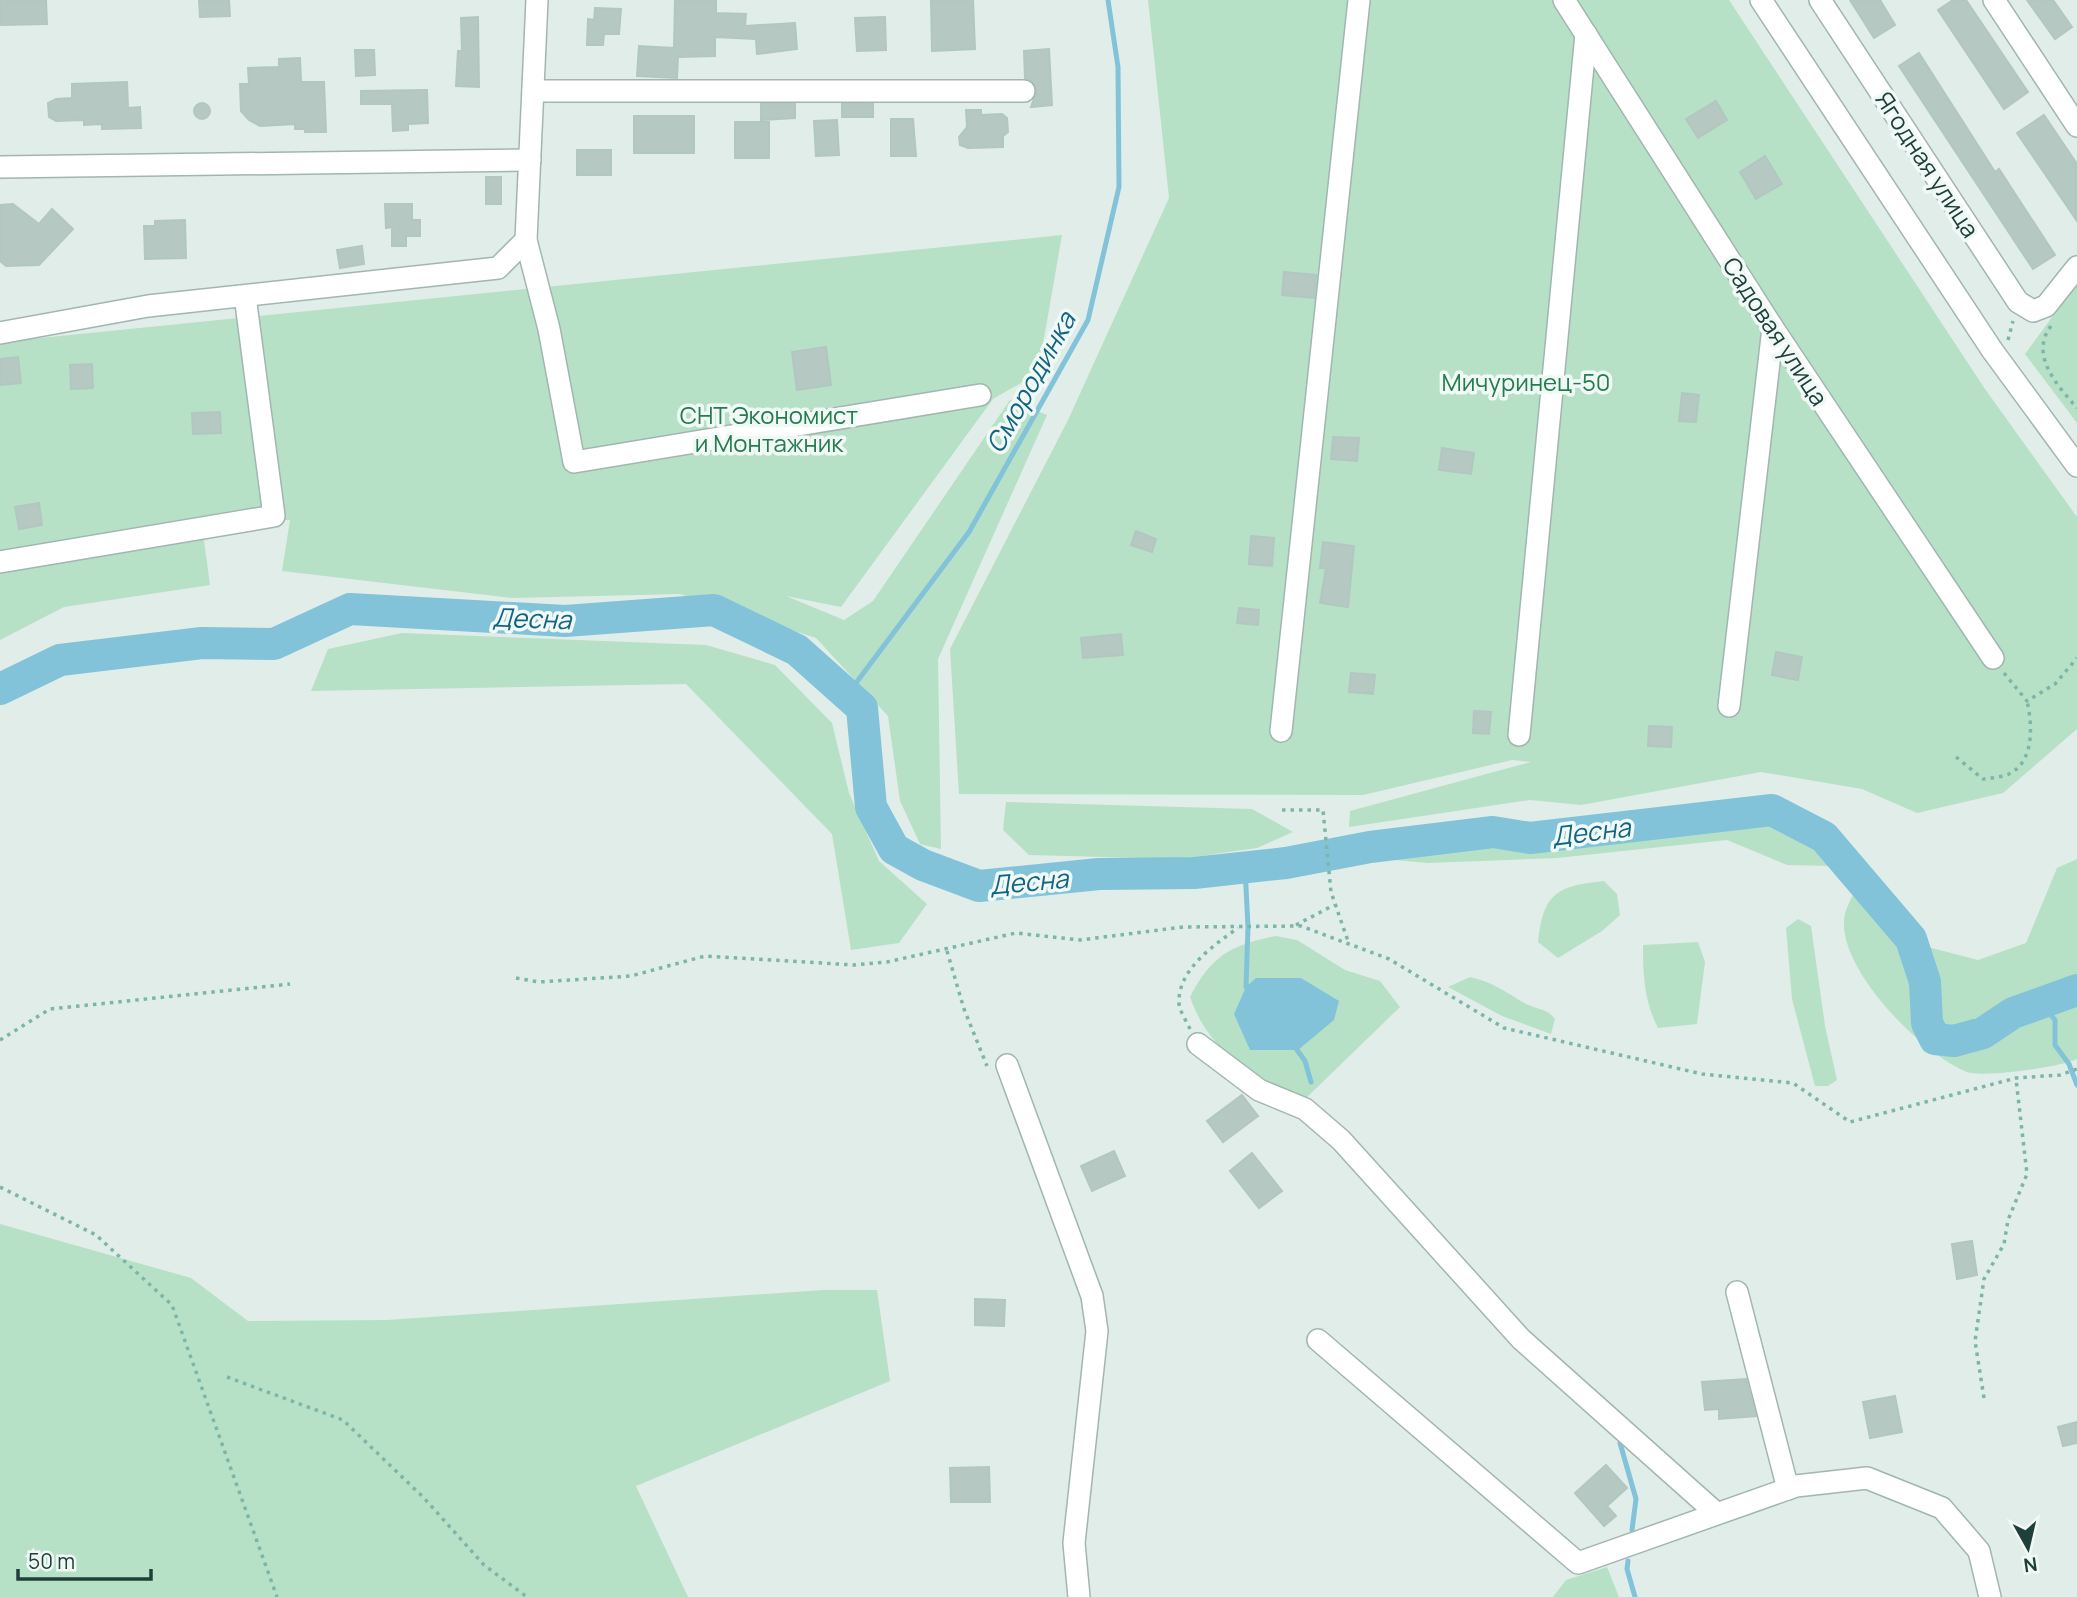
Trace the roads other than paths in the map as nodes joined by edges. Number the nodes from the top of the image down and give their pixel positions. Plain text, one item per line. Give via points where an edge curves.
1 (537, 0) edge
2 (1359, 0) edge
3 (1564, 0) edge
4 (1761, 0) edge
5 (1820, 0) edge
6 (1994, 0) edge
7 (1586, 34) junction
8 (1024, 90) dead end
9 (533, 91) junction
10 (2077, 126) edge
11 (530, 160) junction
12 (0, 167) edge
13 (526, 240) junction
14 (2077, 267) edge
15 (245, 296) junction
16 (1773, 328) junction
17 (0, 333) edge
18 (980, 395) dead end
19 (2077, 466) edge
20 (0, 562) edge
21 (1993, 658) dead end
22 (1730, 706) dead end
23 (1281, 731) dead end
24 (1519, 735) dead end
25 (1198, 1044) road end
26 (1007, 1065) road end
27 (1737, 1292) dead end
28 (1318, 1340) dead end
29 (1788, 1489) junction
30 (1716, 1513) junction
31 (1079, 1597) edge
32 (1990, 1597) edge

1 - 9 street
2 - 23 street
3 - 7 street, Садовая улица
4 - 19 street via 1992,350
5 - 14 street, Ягодная улица via 2018,302 2049,315
6 - 10 street
7 - 16 street, Садовая улица
7 - 24 street
8 - 9 street
9 - 11 street
11 - 12 street
11 - 13 street
13 - 15 street via 498,268
13 - 18 street via 574,462
15 - 17 street via 148,306
15 - 20 street via 274,516
16 - 21 street, Садовая улица
16 - 22 street
25 - 30 street via 1259,1090 1305,1109 1341,1140 1521,1339
26 - 31 street via 1094,1307 1097,1331 1074,1543
27 - 29 street
28 - 30 street via 1578,1563
29 - 30 street
29 - 32 street via 1867,1478 1942,1508 1979,1551

